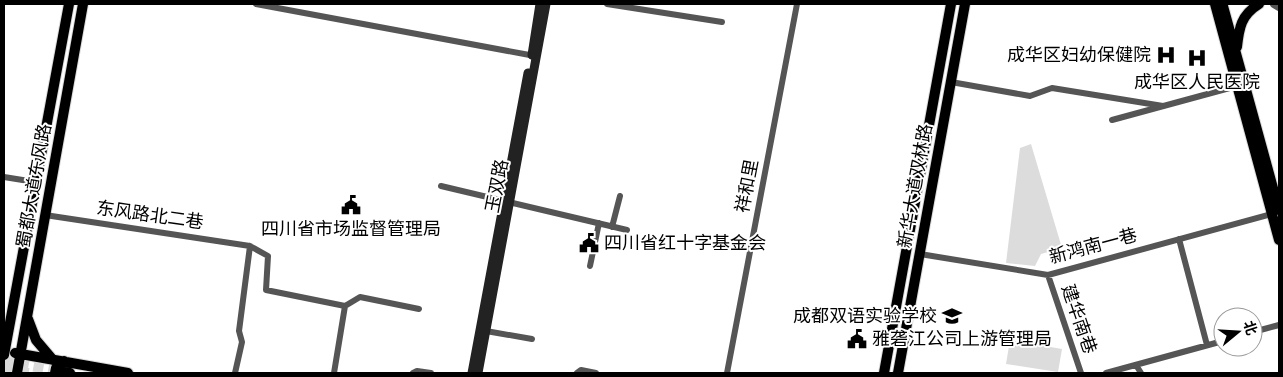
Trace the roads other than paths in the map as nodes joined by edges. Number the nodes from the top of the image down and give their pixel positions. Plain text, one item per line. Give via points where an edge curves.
1 (69, 4) edge
2 (83, 4) edge
3 (256, 4) edge
4 (540, 4) edge
5 (546, 4) edge
6 (607, 4) edge
7 (797, 4) edge
8 (951, 4) edge
9 (965, 4) edge
10 (1215, 4) edge
11 (1222, 4) edge
12 (1258, 4) edge
13 (1274, 4) edge
14 (1279, 7) edge
15 (722, 22) dead end
16 (1236, 53) junction
17 (535, 56) junction
18 (951, 82) junction
19 (1238, 86) junction
20 (1162, 106) junction
21 (1112, 120) dead end
22 (4, 177) edge
23 (36, 182) junction
24 (441, 186) dead end
25 (620, 196) dead end
26 (508, 201) junction
27 (1276, 212) edge
28 (45, 215) junction
29 (599, 223) junction
30 (612, 226) junction
31 (627, 230) dead end
32 (1178, 239) junction
33 (1279, 240) edge
34 (250, 246) junction
35 (920, 254) junction
36 (590, 266) dead end
37 (1048, 275) junction
38 (14, 300) junction
39 (345, 306) junction
40 (419, 309) dead end
41 (4, 319) edge
42 (28, 319) junction
43 (1279, 325) edge
44 (1263, 329) edge
45 (486, 331) junction
46 (532, 339) dead end
47 (1213, 343) edge
48 (1207, 345) junction
49 (4, 353) edge
50 (20, 354) junction
51 (53, 360) junction
52 (1136, 365) junction
53 (63, 370) edge
54 (17, 373) edge
55 (128, 373) edge
56 (235, 373) edge
57 (334, 373) edge
58 (413, 373) edge
59 (431, 373) edge
60 (472, 373) edge
61 (478, 373) edge
62 (577, 373) edge
63 (596, 373) edge
64 (728, 373) edge
65 (884, 373) edge
66 (898, 373) edge
67 (1081, 373) edge
68 (1106, 373) edge
69 (1141, 373) edge

1 - 23 main road, 蜀都大道东风路
2 - 28 main road, 蜀都大道东风路
3 - 17 street
4 - 17 main road, 玉双路
5 - 17 main road, 玉双路
6 - 15 street
7 - 64 street, 祥和里
8 - 65 main road, 新华大道双林路
9 - 18 main road, 新华大道双林路
10 - 19 main road
11 - 16 main road
12 - 16 main road via 1239,24
13 - 14 street
16 - 27 main road
17 - 26 main road, 玉双路
18 - 20 street via 1030,96 1052,88
18 - 35 main road, 新华大道双林路
19 - 20 street
19 - 27 main road
20 - 21 street
22 - 23 street
23 - 38 main road, 蜀都大道东风路
24 - 26 street
25 - 30 street
26 - 29 street
26 - 45 main road, 玉双路
26 - 60 main road, 玉双路
27 - 32 street, 新鸿南一巷
27 - 33 main road
28 - 34 street, 东风路北二巷
28 - 42 main road, 蜀都大道东风路
29 - 30 street
29 - 36 street
30 - 31 street
32 - 37 street, 新鸿南一巷
32 - 48 street
34 - 39 street via 268,256 266,290
34 - 56 street via 239,331 242,342
35 - 37 street, 新鸿南一巷
35 - 66 main road, 新华大道双林路
37 - 67 street, 建华南巷
38 - 41 main road
38 - 49 main road, 蜀都大道东风路
39 - 40 street via 360,297
39 - 57 street
42 - 50 main road, 蜀都大道东风路
42 - 51 main road via 36,340
43 - 44 street
45 - 46 street
45 - 61 main road, 玉双路
47 - 48 street
48 - 52 street
49 - 50 main road
50 - 51 main road
50 - 54 main road, 蜀都大道东风路
51 - 53 main road
52 - 68 street
52 - 69 street
53 - 55 main road
58 - 59 street
62 - 63 street via 581,370

